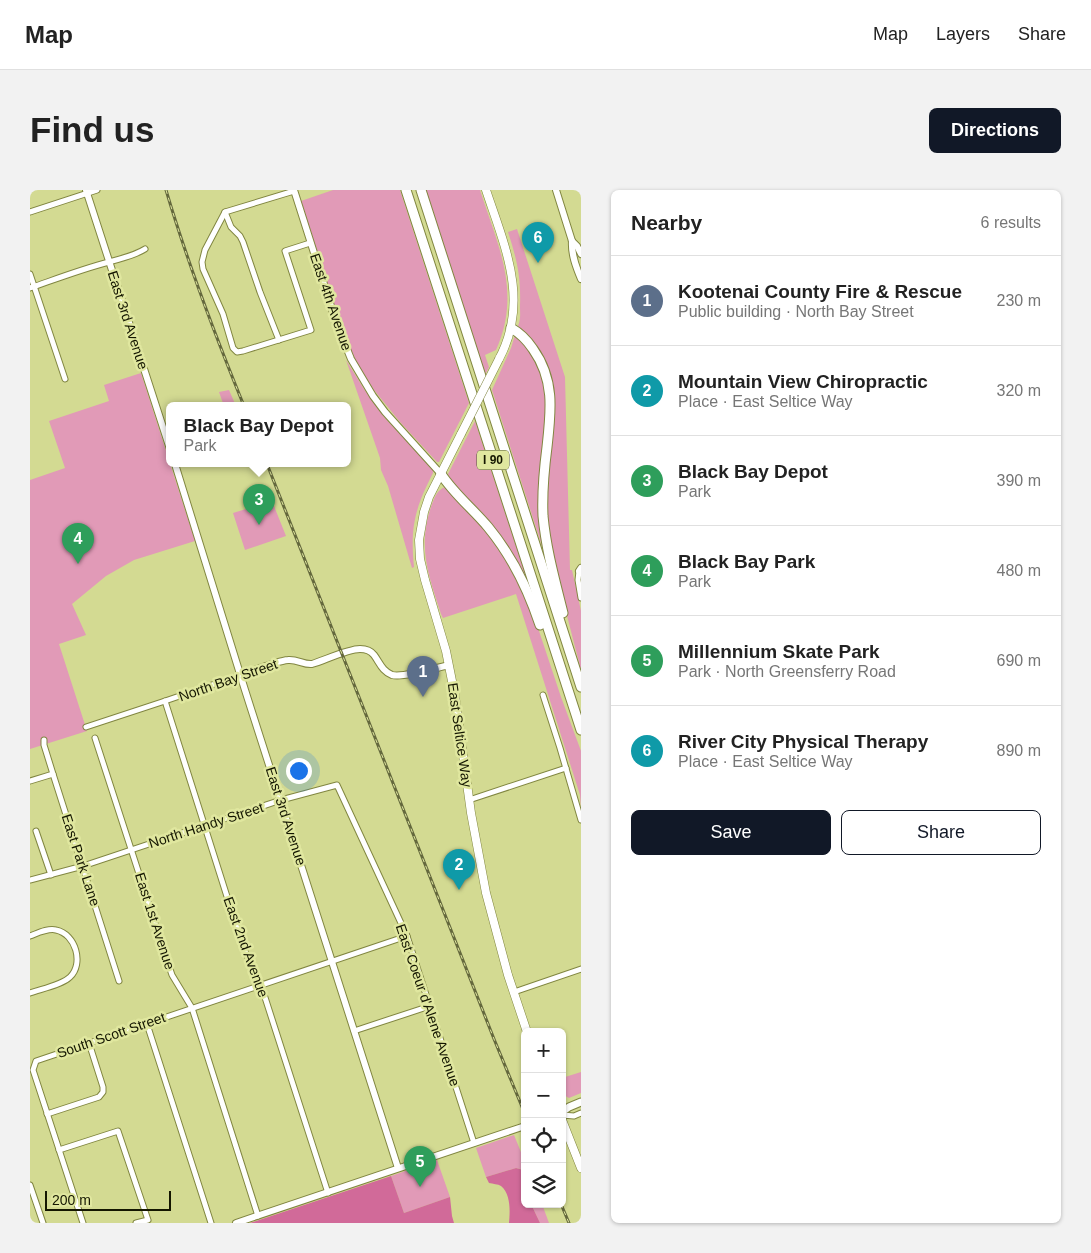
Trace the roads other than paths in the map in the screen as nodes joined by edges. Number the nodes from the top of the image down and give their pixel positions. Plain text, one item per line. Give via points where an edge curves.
1 (97, 190) edge
2 (294, 190) edge
3 (406, 190) edge
4 (421, 190) edge
5 (486, 190) edge
6 (556, 190) edge
7 (86, 192) edge
8 (30, 212) edge
9 (225, 212) junction
10 (572, 241) junction
11 (310, 243) junction
12 (145, 248) dead end
13 (581, 254) edge
14 (109, 262) junction
15 (30, 274) edge
16 (581, 279) edge
17 (32, 287) edge
18 (511, 328) junction
19 (279, 340) junction
20 (64, 379) dead end
21 (166, 437) edge
22 (176, 467) edge
23 (441, 474) junction
24 (580, 570) edge
25 (581, 598) edge
26 (449, 665) junction
27 (241, 675) junction
28 (580, 685) edge
29 (544, 695) dead end
30 (165, 702) junction
31 (86, 727) dead end
32 (581, 730) edge
33 (95, 738) dead end
34 (581, 738) edge
35 (44, 740) dead end
36 (566, 768) junction
37 (53, 774) junction
38 (30, 782) edge
39 (281, 800) junction
40 (470, 800) junction
41 (581, 820) edge
42 (204, 825) junction
43 (36, 831) dead end
44 (131, 850) junction
45 (82, 866) junction
46 (51, 874) junction
47 (30, 880) edge
48 (30, 936) edge
49 (406, 936) junction
50 (332, 961) junction
51 (581, 969) edge
52 (119, 981) dead end
53 (261, 984) junction
54 (514, 992) junction
55 (30, 993) edge
56 (430, 1006) junction
57 (192, 1008) junction
58 (147, 1024) junction
59 (526, 1028) edge
60 (354, 1031) junction
61 (89, 1043) junction
62 (581, 1102) edge
63 (566, 1110) edge
64 (581, 1113) edge
65 (47, 1114) junction
66 (566, 1115) edge
67 (521, 1127) edge
68 (566, 1130) edge
69 (474, 1143) junction
70 (59, 1150) junction
71 (398, 1168) junction
72 (581, 1168) edge
73 (30, 1185) edge
74 (328, 1193) junction
75 (258, 1216) junction
76 (43, 1223) edge
77 (82, 1223) edge
78 (136, 1223) edge
79 (211, 1223) edge
80 (236, 1223) edge

1 - 7 street
2 - 9 street
2 - 11 street, East 4th Avenue
3 - 32 highway, I 90
4 - 28 highway, I 90
5 - 18 main road, East Seltice Way via 513,278
6 - 10 street
7 - 8 street
7 - 14 street, East 3rd Avenue
9 - 19 street via 231,227 243,242
9 - 19 street via 202,262 233,348 240,352
10 - 13 street
10 - 16 street
11 - 19 street via 285,251 311,330
11 - 23 street, East 4th Avenue via 340,334 356,369 372,396
12 - 14 street via 140,253
14 - 17 street
14 - 21 street, East 3rd Avenue
15 - 17 street
17 - 20 street
18 - 23 main road, East Seltice Way, bridge via 505,347
18 - 28 highway via 533,349 548,382 550,414 543,484 544,527
22 - 27 street, East 3rd Avenue
23 - 26 main road, East Seltice Way via 424,512 419,550
23 - 34 highway via 495,536 518,572 533,604
24 - 25 street
26 - 27 street, North Bay Street via 394,675 384,670 372,653 360,649 312,664 283,661
26 - 40 main road, East Seltice Way
27 - 30 street, North Bay Street
27 - 39 street, East 3rd Avenue
29 - 36 street
30 - 31 street, North Bay Street
30 - 42 street, East 2nd Avenue
33 - 44 street, East 1st Avenue
35 - 37 street, East Park Lane
36 - 40 street
36 - 41 street
37 - 38 street
37 - 45 street, East Park Lane
39 - 42 street, North Handy Street
39 - 49 street, East Coeur d'Alene Avenue via 336,785
39 - 50 street, East 3rd Avenue
40 - 54 main road, East Seltice Way via 486,893
42 - 44 street, North Handy Street
42 - 53 street, East 2nd Avenue via 243,947
43 - 46 street
44 - 45 street, North Handy Street
44 - 57 street, East 1st Avenue via 172,975
45 - 46 street, North Handy Street
45 - 52 street, East Park Lane
46 - 47 street, North Handy Street
48 - 55 street via 47,930 63,932 72,941 77,960 76,969 68,979
49 - 50 street, South Scott Street
49 - 56 street, East Coeur d'Alene Avenue
50 - 53 street, South Scott Street
50 - 60 street, East 3rd Avenue
51 - 54 street
53 - 57 street, South Scott Street
53 - 74 street, East 2nd Avenue
54 - 59 main road, East Seltice Way
56 - 60 street
56 - 69 street, East Coeur d'Alene Avenue
57 - 58 street, South Scott Street
57 - 75 street, East 1st Avenue
58 - 61 street, South Scott Street
58 - 79 street
60 - 71 street, East 3rd Avenue
61 - 65 street, South Scott Street via 36,1061 33,1070
61 - 65 street via 103,1087 102,1095
62 - 63 main road
64 - 66 street
65 - 70 street
67 - 69 street
68 - 72 main road
69 - 71 street
70 - 77 street
70 - 78 street via 118,1130 148,1220
71 - 74 street
73 - 76 street
74 - 75 street
75 - 80 street

